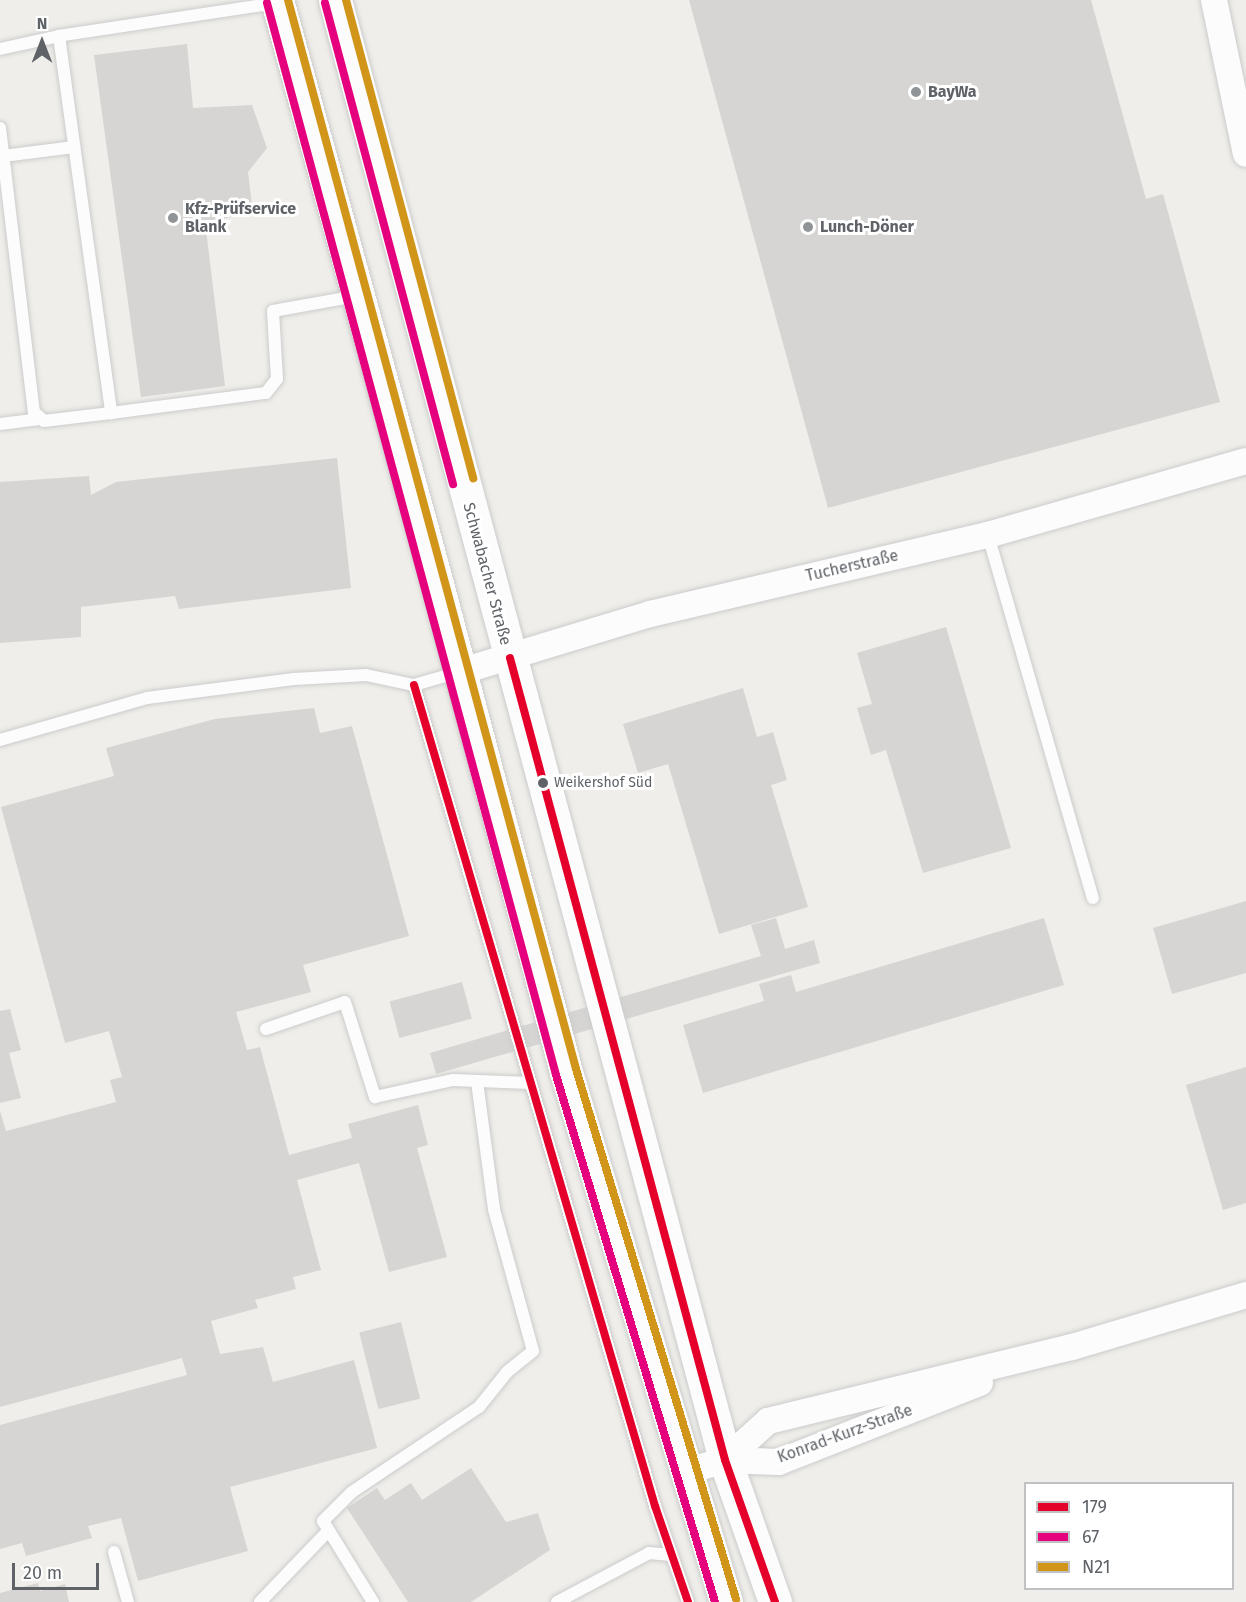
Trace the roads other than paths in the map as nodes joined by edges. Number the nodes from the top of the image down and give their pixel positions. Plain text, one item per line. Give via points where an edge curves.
1 (335, 0) edge
2 (1214, 0) edge
3 (277, 2) edge
4 (59, 36) junction
5 (0, 49) edge
6 (0, 128) edge
7 (74, 147) junction
8 (1246, 154) edge
9 (3, 156) junction
10 (356, 296) junction
11 (111, 413) junction
12 (38, 419) junction
13 (0, 424) edge
14 (1246, 461) edge
15 (988, 535) junction
16 (510, 658) junction
17 (459, 672) junction
18 (414, 685) junction
19 (0, 740) edge
20 (1093, 898) dead end
21 (266, 1029) dead end
22 (477, 1082) junction
23 (530, 1083) junction
24 (1246, 1295) edge
25 (1072, 1347) junction
26 (726, 1460) junction
27 (684, 1472) junction
28 (328, 1531) junction
29 (114, 1551) dead end
30 (671, 1555) junction
31 (128, 1602) edge
32 (260, 1602) edge
33 (373, 1602) edge
34 (557, 1602) edge
35 (688, 1602) edge
36 (726, 1602) edge
37 (775, 1602) edge

1 - 16 main road, Schwabacher Straße
2 - 8 street
3 - 4 lane
3 - 10 main road
4 - 5 lane
4 - 7 lane
6 - 9 lane
7 - 9 lane
7 - 11 lane
9 - 12 lane
10 - 11 lane via 273,311 277,379 266,393
10 - 17 main road
11 - 12 lane
12 - 13 lane
14 - 15 street, Tucherstraße
15 - 16 street, Tucherstraße via 650,614
15 - 20 lane
16 - 17 street, Tucherstraße
16 - 26 main road, Schwabacher Straße
17 - 18 lane
17 - 27 main road via 566,1072
18 - 19 lane via 366,675 294,679 158,697
18 - 23 lane
21 - 22 lane via 345,1002 375,1097 453,1080
22 - 23 lane
22 - 28 lane via 494,1209 533,1351 507,1372 479,1407 352,1492 322,1521
23 - 30 lane
24 - 25 street, Konrad-Kurz-Straße
25 - 26 street, Konrad-Kurz-Straße via 779,1462
25 - 26 street, Konrad-Kurz-Straße via 768,1421
26 - 27 street
26 - 37 main road, Schwabacher Straße
27 - 36 main road
28 - 32 lane
28 - 33 lane
29 - 31 lane
30 - 34 lane via 649,1553
30 - 35 lane

